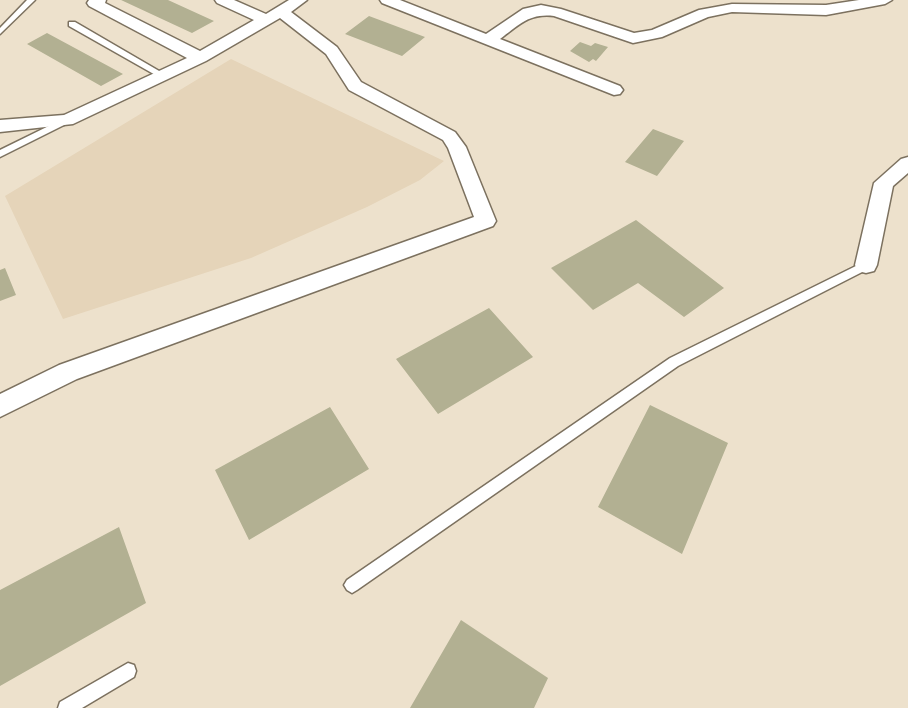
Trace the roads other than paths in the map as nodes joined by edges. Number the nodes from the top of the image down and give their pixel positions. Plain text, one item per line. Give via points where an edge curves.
1 (31, 0) edge
2 (99, 0) edge
3 (222, 0) edge
4 (387, 0) edge
5 (885, 0) edge
6 (282, 10) edge
7 (72, 24) dead end
8 (0, 32) edge
9 (488, 40) junction
10 (200, 58) junction
11 (162, 75) junction
12 (614, 90) dead end
13 (67, 120) junction
14 (0, 126) edge
15 (0, 154) edge
16 (908, 163) edge
17 (866, 265) joint
18 (0, 406) edge
19 (352, 585) dead end
20 (128, 671) dead end
21 (66, 708) edge

1 - 8 lane
2 - 10 street via 94,3
3 - 6 street
4 - 9 street
5 - 9 street via 826,10 732,8 704,13 656,34 633,38 541,10 528,12
6 - 10 street
6 - 18 street via 329,49 355,86 449,136 486,221 68,372
7 - 11 lane
9 - 12 street
10 - 11 street
11 - 13 street
13 - 14 street
13 - 15 lane
16 - 17 street via 884,183
17 - 19 lane via 674,362
20 - 21 lane

